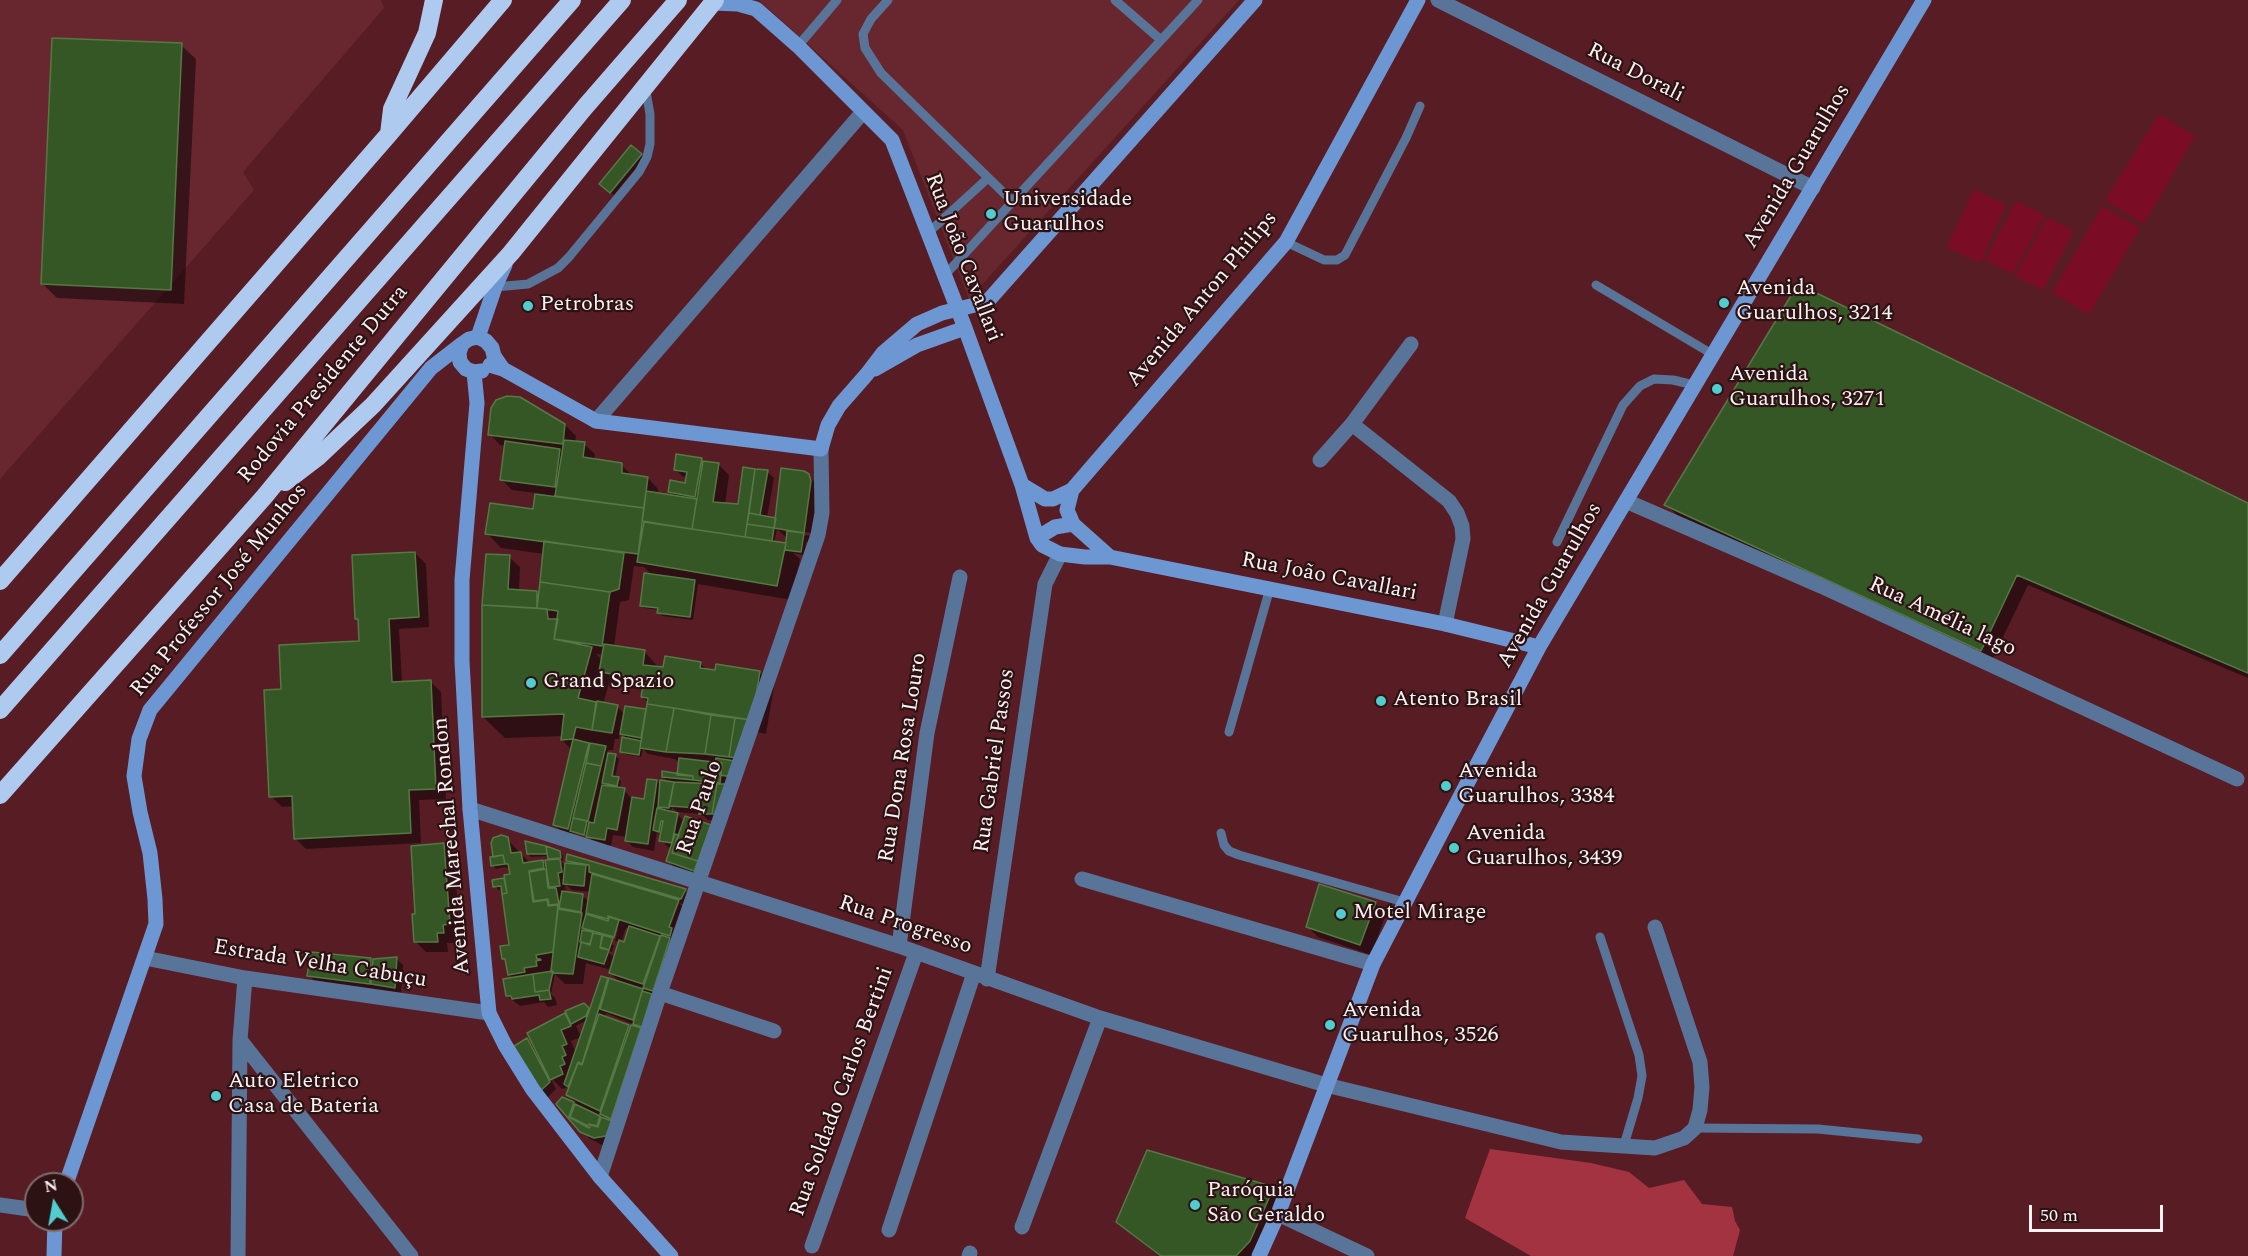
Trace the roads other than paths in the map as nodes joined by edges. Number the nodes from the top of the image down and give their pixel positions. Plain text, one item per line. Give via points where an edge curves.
1 (434, 0) edge
2 (503, 0) edge
3 (572, 0) edge
4 (622, 0) edge
5 (678, 0) edge
6 (837, 0) edge
7 (888, 0) edge
8 (1115, 0) edge
9 (1198, 0) edge
10 (1255, 0) edge
11 (1418, 0) edge
12 (1438, 0) edge
13 (1921, 1) edge
14 (714, 2) edge
15 (761, 5) edge
16 (1161, 40) junction
17 (798, 46) junction
18 (645, 85) junction
19 (1420, 106) dead end
20 (863, 112) junction
21 (389, 134) junction
22 (988, 178) junction
23 (1813, 188) junction
24 (1012, 202) junction
25 (929, 232) junction
26 (1286, 242) junction
27 (511, 253) junction
28 (945, 275) junction
29 (1596, 285) dead end
30 (495, 287) junction
31 (957, 309) junction
32 (965, 328) junction
33 (478, 337) junction
34 (462, 344) junction
35 (1411, 344) dead end
36 (1712, 354) junction
37 (460, 362) junction
38 (496, 363) junction
39 (431, 368) junction
40 (474, 372) junction
41 (867, 374) junction
42 (1694, 385) junction
43 (596, 421) junction
44 (1352, 424) junction
45 (821, 450) junction
46 (1320, 460) dead end
47 (1023, 485) junction
48 (1072, 490) junction
49 (264, 497) junction
50 (1626, 501) junction
51 (1073, 524) junction
52 (1037, 538) junction
53 (1557, 542) dead end
54 (1060, 554) junction
55 (1110, 557) junction
56 (960, 577) dead end
57 (0, 581) edge
58 (1270, 588) junction
59 (1445, 624) junction
60 (1539, 647) junction
61 (0, 655) edge
62 (0, 710) edge
63 (1229, 732) dead end
64 (2237, 779) dead end
65 (0, 795) edge
66 (470, 809) junction
67 (1221, 832) dead end
68 (1082, 879) dead end
69 (699, 882) junction
70 (1404, 902) junction
71 (1654, 927) dead end
72 (1600, 937) dead end
73 (899, 946) junction
74 (916, 953) junction
75 (145, 958) junction
76 (1373, 964) junction
77 (980, 976) junction
78 (245, 978) junction
79 (660, 993) junction
80 (489, 1013) junction
81 (1100, 1018) junction
82 (774, 1031) dead end
83 (240, 1040) junction
84 (1326, 1085) junction
85 (1695, 1128) junction
86 (1918, 1139) dead end
87 (1624, 1145) junction
88 (70, 1172) edge
89 (600, 1178) junction
90 (0, 1205) edge
91 (24, 1208) edge
92 (1278, 1214) junction
93 (1022, 1227) dead end
94 (889, 1230) dead end
95 (55, 1232) edge
96 (812, 1246) dead end
97 (54, 1256) edge
98 (238, 1256) edge
99 (411, 1256) edge
100 (671, 1256) edge
101 (1259, 1256) edge
102 (1367, 1256) edge

1 - 21 highway via 427,33 392,109
2 - 21 highway
3 - 61 highway
4 - 62 highway, Rodovia Presidente Dutra
5 - 49 highway, Rodovia Presidente Dutra
6 - 17 lane
7 - 22 lane via 863,34 866,48 881,73
8 - 16 lane
9 - 16 lane
10 - 31 street via 987,302
11 - 26 street, Avenida Anton Philips
12 - 23 street, Rua Dorali
13 - 23 street, Avenida Guarulhos
14 - 15 street, Rua João Cavallari
14 - 18 highway
15 - 17 street, Rua João Cavallari
16 - 24 lane
17 - 20 street, Rua João Cavallari
18 - 27 highway
18 - 30 lane via 651,129 647,158 639,172 558,268 528,284
19 - 26 lane via 1345,255 1337,260 1324,260
20 - 25 street, Rua João Cavallari via 896,146
20 - 43 street
21 - 57 highway
22 - 24 lane
22 - 25 lane
23 - 36 street, Avenida Guarulhos
24 - 28 lane
25 - 28 street, Rua João Cavallari
26 - 48 street, Avenida Anton Philips
27 - 30 street
27 - 49 highway via 373,405 319,456
28 - 31 street, Rua João Cavallari
29 - 36 lane
30 - 33 street
31 - 32 street, Rua João Cavallari
31 - 41 street via 916,324 883,352
32 - 41 street via 918,345
32 - 47 street, Rua João Cavallari
33 - 34 street
33 - 38 street via 492,348
34 - 37 street
34 - 39 street, Rua Professor José Munhos
35 - 44 street
36 - 42 street, Avenida Guarulhos
37 - 39 street
37 - 40 street
38 - 40 street
38 - 43 street
39 - 75 street, Rua Professor José Munhos via 150,710 139,739 134,776 155,899 156,924
40 - 66 street, Avenida Marechal Rondon via 477,403 462,580
41 - 45 street via 828,424
42 - 50 street, Avenida Guarulhos
42 - 53 lane via 1654,379 1640,386 1623,405
43 - 45 street
44 - 46 street
44 - 59 street via 1449,501 1458,513 1463,539
45 - 69 street, Rua Paulo via 822,513 818,535
47 - 48 street via 1045,499
47 - 52 street, Rua João Cavallari
48 - 51 street via 1067,510
49 - 65 highway, Rodovia Presidente Dutra
50 - 60 street, Avenida Guarulhos
50 - 64 street, Rua Amélia lago via 1821,586
51 - 52 street via 1055,527
51 - 55 street
52 - 54 street, Rua João Cavallari
54 - 55 street, Rua João Cavallari
54 - 77 street, Rua Gabriel Passos via 1044,584
55 - 58 street, Rua João Cavallari
56 - 73 street, Rua Dona Rosa Louro via 927,733
58 - 59 street, Rua João Cavallari
58 - 63 lane
59 - 60 street, Rua João Cavallari
60 - 70 street, Avenida Guarulhos
66 - 69 street, Rua Progresso
66 - 80 street, Avenida Marechal Rondon
67 - 70 lane via 1224,845 1239,855
68 - 76 street
69 - 73 street, Rua Progresso
69 - 79 street, Rua Paulo
70 - 76 street, Avenida Guarulhos
71 - 85 street via 1700,1062 1702,1087
72 - 87 lane via 1639,1054 1642,1076
73 - 74 street, Rua Progresso
74 - 77 street, Rua Progresso
74 - 96 street, Rua Soldado Carlos Bertini
75 - 78 street, Estrada Velha Cabuçu
75 - 88 street, Rua Professor José Munhos
76 - 84 street, Avenida Guarulhos
77 - 81 street, Rua Progresso
77 - 94 street, Rua Gabriel Passos
78 - 80 street, Estrada Velha Cabuçu
78 - 83 street
79 - 82 street
79 - 89 street, Rua Paulo
80 - 89 street, Avenida Marechal Rondon via 533,1090
81 - 84 street, Rua Progresso
81 - 93 street
83 - 98 street
83 - 99 street
84 - 87 street, Rua Progresso via 1561,1142
84 - 92 street, Avenida Guarulhos
85 - 86 lane via 1818,1130
85 - 87 street, Rua Progresso via 1684,1138 1655,1148
89 - 100 street, Avenida Marechal Rondon
90 - 91 street
92 - 101 street, Avenida Guarulhos
92 - 102 street
95 - 97 street

